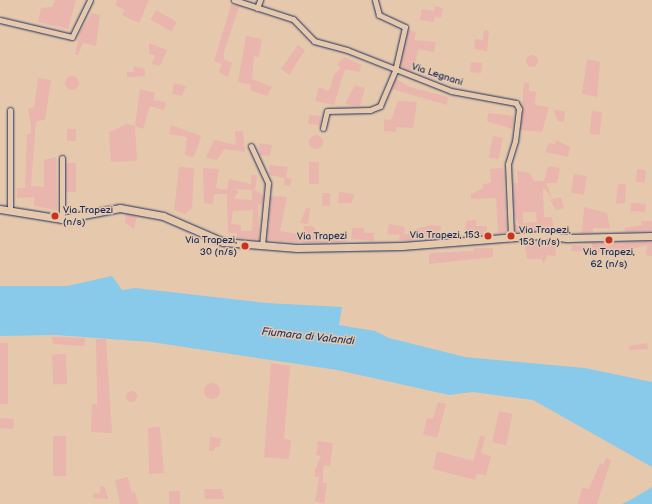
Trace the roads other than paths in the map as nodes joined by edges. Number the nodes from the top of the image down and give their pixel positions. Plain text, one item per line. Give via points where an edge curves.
1 (90, 0) edge
2 (234, 0) edge
3 (260, 0) edge
4 (375, 0) edge
5 (257, 8) junction
6 (0, 20) edge
7 (395, 71) junction
8 (10, 110) dead end
9 (323, 128) dead end
10 (252, 146) dead end
11 (62, 158) dead end
12 (0, 209) edge
13 (10, 211) junction
14 (62, 219) junction
15 (652, 236) edge
16 (511, 237) junction
17 (262, 245) junction

1 - 6 street via 72,36
2 - 5 street, Via Legnani
3 - 5 street
4 - 7 street via 379,15 405,27
5 - 7 street, Via Legnani via 293,19 314,41 347,50
7 - 9 street via 380,106 370,110 327,111
7 - 16 street, Via Legnani via 451,91 513,101 518,106 515,141 508,164
8 - 13 street
10 - 17 street via 268,183
11 - 14 street
12 - 13 street, Via Trapezi
13 - 14 street, Via Trapezi
14 - 17 street, Via Trapezi via 120,208 163,216 223,242
15 - 16 street, Via Trapezi
16 - 17 street, Via Trapezi via 402,246

